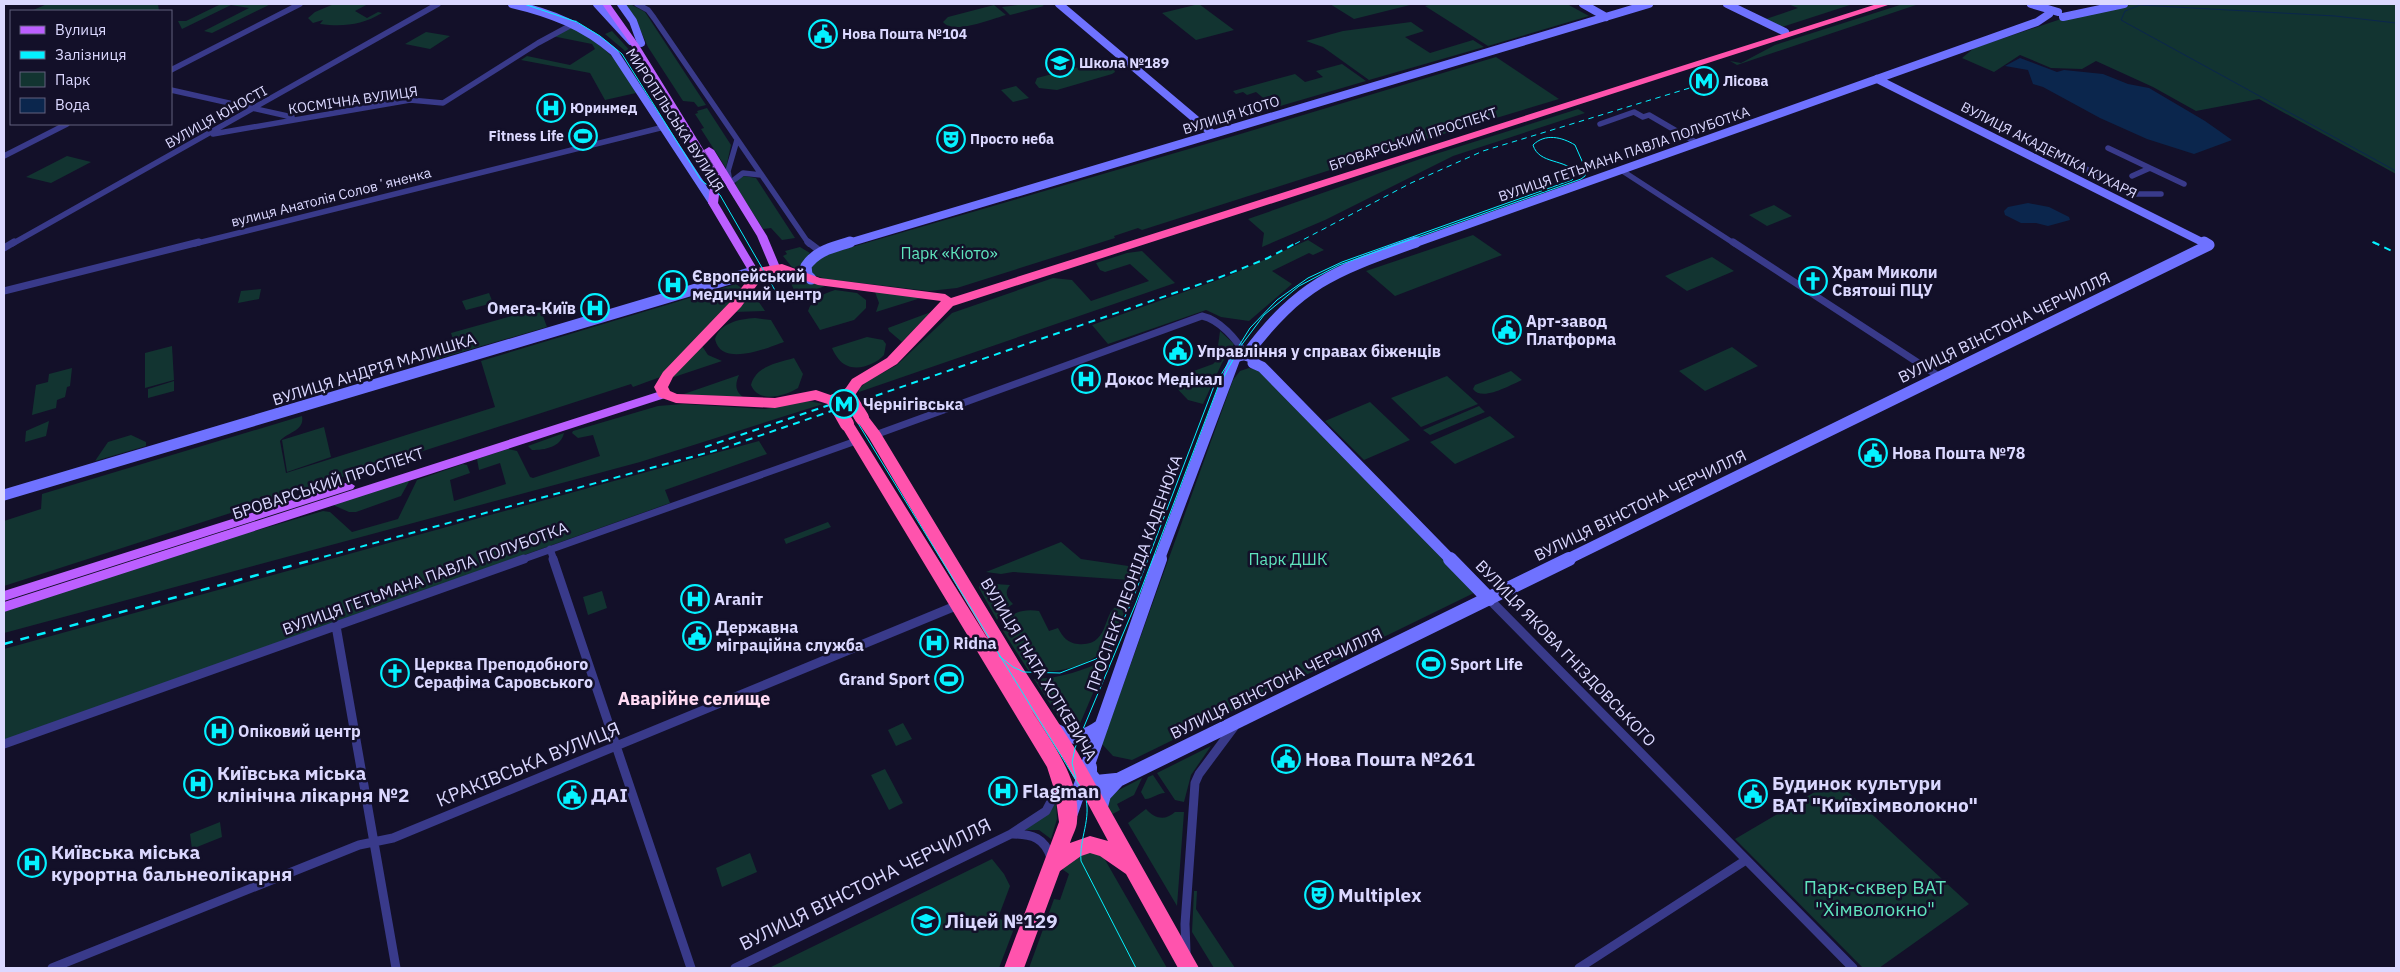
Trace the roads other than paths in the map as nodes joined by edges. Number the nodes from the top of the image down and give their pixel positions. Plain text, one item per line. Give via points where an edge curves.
1 (300, 4) edge
2 (438, 4) edge
3 (512, 4) edge
4 (597, 4) edge
5 (606, 4) edge
6 (612, 4) edge
7 (621, 4) edge
8 (637, 4) edge
9 (1060, 4) edge
10 (1583, 4) edge
11 (1649, 4) edge
12 (1727, 4) edge
13 (1872, 4) edge
14 (1886, 4) edge
15 (2032, 4) edge
16 (2088, 4) edge
17 (2124, 4) edge
18 (2056, 14) junction
19 (1606, 17) junction
20 (575, 23) junction
21 (1785, 32) junction
22 (638, 44) junction
23 (172, 69) edge
24 (1877, 79) junction
25 (172, 90) edge
26 (253, 109) junction
27 (296, 118) junction
28 (1600, 124) dead end
29 (64, 125) edge
30 (664, 127) junction
31 (1213, 134) junction
32 (204, 136) junction
33 (737, 140) junction
34 (2027, 140) dead end
35 (1697, 143) junction
36 (2108, 148) dead end
37 (4, 156) edge
38 (2150, 168) junction
39 (1621, 170) junction
40 (761, 174) junction
41 (2132, 176) dead end
42 (716, 180) junction
43 (730, 180) junction
44 (2184, 184) dead end
45 (2161, 194) dead end
46 (713, 203) junction
47 (2209, 245) joint
48 (4, 248) edge
49 (820, 251) junction
50 (775, 267) junction
51 (755, 274) junction
52 (811, 279) junction
53 (4, 291) edge
54 (947, 301) junction
55 (1233, 340) junction
56 (1256, 342) junction
57 (1248, 357) junction
58 (1940, 377) junction
59 (663, 390) junction
60 (850, 392) junction
61 (830, 399) junction
62 (875, 435) junction
63 (856, 441) junction
64 (4, 495) edge
65 (550, 549) junction
66 (4, 596) edge
67 (1489, 599) junction
68 (958, 605) junction
69 (4, 606) edge
70 (336, 626) junction
71 (1239, 721) junction
72 (1100, 727) junction
73 (1053, 728) junction
74 (4, 744) edge
75 (617, 746) junction
76 (1091, 752) junction
77 (1060, 777) junction
78 (1082, 779) junction
79 (1118, 780) junction
80 (1100, 810) junction
81 (1068, 822) junction
82 (1011, 834) junction
83 (374, 843) junction
84 (1746, 860) junction
85 (1053, 865) junction
86 (1138, 875) junction
87 (52, 968) edge
88 (396, 968) edge
89 (691, 968) edge
90 (735, 968) edge
91 (1014, 968) edge
92 (1189, 968) edge
93 (1579, 968) edge
94 (1853, 968) edge

1 - 23 street
2 - 26 street, ВУЛИЦЯ ЮНОСТІ
3 - 20 street, МИРОПІЛЬСЬКА ВУЛИЦЯ
4 - 22 street
5 - 22 main road
6 - 22 main road
7 - 22 street via 633,21
8 - 33 street via 648,10
9 - 31 street
10 - 19 street
11 - 19 street, ВУЛИЦЯ КІОТО
12 - 21 street
13 - 21 highway, БРОВАРСЬКИЙ ПРОСПЕКТ
14 - 54 highway, БРОВАРСЬКИЙ ПРОСПЕКТ
15 - 18 street
16 - 18 street
17 - 18 street, ВУЛИЦЯ ГЕТЬМАНА ПАВЛА ПОЛУБОТКА
18 - 24 street, ВУЛИЦЯ ГЕТЬМАНА ПАВЛА ПОЛУБОТКА
19 - 31 street, ВУЛИЦЯ КІОТО
20 - 27 street, КОСМІЧНА ВУЛИЦЯ via 443,103 410,100
20 - 30 street, МИРОПІЛЬСЬКА ВУЛИЦЯ via 614,52
21 - 54 highway, БРОВАРСЬКИЙ ПРОСПЕКТ
22 - 42 main road
22 - 43 main road
24 - 35 street, ВУЛИЦЯ ГЕТЬМАНА ПАВЛА ПОЛУБОТКА
24 - 47 street, ВУЛИЦЯ АКАДЕМІКА КУХАРЯ
25 - 26 street
26 - 27 street
26 - 32 street, ВУЛИЦЯ ЮНОСТІ
27 - 32 street, КОСМІЧНА ВУЛИЦЯ
28 - 35 street via 1634,112 1643,117 1649,115
29 - 37 street
30 - 46 street, МИРОПІЛЬСЬКА ВУЛИЦЯ
30 - 53 street, вулиця Анатолія Соловʼяненка
31 - 49 street, ВУЛИЦЯ КІОТО
32 - 48 street, ВУЛИЦЯ ЮНОСТІ
33 - 40 street
33 - 43 street via 728,171
34 - 45 street via 2139,195
35 - 39 street, ВУЛИЦЯ ГЕТЬМАНА ПАВЛА ПОЛУБОТКА
36 - 38 street
38 - 41 street
38 - 44 street
39 - 56 street, ВУЛИЦЯ ГЕТЬМАНА ПАВЛА ПОЛУБОТКА via 1336,272 1298,294
39 - 58 street
40 - 43 street via 749,172
40 - 49 street via 808,244
42 - 43 main road
42 - 46 main road
43 - 50 main road via 762,236
46 - 51 main road, МИРОПІЛЬСЬКА ВУЛИЦЯ
47 - 58 street, ВУЛИЦЯ ВІНСТОНА ЧЕРЧИЛЛЯ
49 - 52 street via 806,266
50 - 51 highway
50 - 52 highway
51 - 59 highway via 736,304 668,375
51 - 64 street, ВУЛИЦЯ АНДРІЯ МАЛИШКА
52 - 54 highway
54 - 60 highway via 892,361 857,382
55 - 56 street
55 - 57 street
55 - 62 street via 1213,319 1202,316
56 - 57 street, ВУЛИЦЯ ГЕТЬМАНА ПАВЛА ПОЛУБОТКА
57 - 67 street, ВУЛИЦЯ ЯКОВА ГНІЗДОВСЬКОГО via 1262,367
57 - 72 street, ПРОСПЕКТ ЛЕОНІДА КАДЕНЮКА via 1242,366 1235,362 1192,469
58 - 67 street, ВУЛИЦЯ ВІНСТОНА ЧЕРЧИЛЛЯ
59 - 61 highway via 676,398 764,403 806,396
59 - 66 main road, БРОВАРСЬКИЙ ПРОСПЕКТ
59 - 69 main road, БРОВАРСЬКИЙ ПРОСПЕКТ
60 - 61 highway
60 - 62 highway, ВУЛИЦЯ ГНАТА ХОТКЕВИЧА, bridge via 862,418
61 - 63 highway, bridge
62 - 73 highway, ВУЛИЦЯ ГНАТА ХОТКЕВИЧА via 1013,667
63 - 65 street, ВУЛИЦЯ ГЕТЬМАНА ПАВЛА ПОЛУБОТКА
63 - 68 highway
65 - 70 street, ВУЛИЦЯ ГЕТЬМАНА ПАВЛА ПОЛУБОТКА
65 - 75 street
67 - 71 street, ВУЛИЦЯ ВІНСТОНА ЧЕРЧИЛЛЯ
67 - 84 street, ВУЛИЦЯ ЯКОВА ГНІЗДОВСЬКОГО
68 - 75 street, КРАКІВСЬКА ВУЛИЦЯ
68 - 77 highway
70 - 74 street, ВУЛИЦЯ ГЕТЬМАНА ПАВЛА ПОЛУБОТКА
70 - 83 street
71 - 79 street, ВУЛИЦЯ ВІНСТОНА ЧЕРЧИЛЛЯ
71 - 92 street via 1195,783 1185,924
72 - 73 street via 1075,739 1065,738
72 - 76 street, ПРОСПЕКТ ЛЕОНІДА КАДЕНЮКА
73 - 78 highway, ВУЛИЦЯ ГНАТА ХОТКЕВИЧА
75 - 83 street, КРАКІВСЬКА ВУЛИЦЯ
75 - 89 street
76 - 78 street, ПРОСПЕКТ ЛЕОНІДА КАДЕНЮКА
76 - 79 street via 1092,779 1101,783
77 - 81 highway via 1068,804
77 - 82 street, ВУЛИЦЯ ВІНСТОНА ЧЕРЧИЛЛЯ via 1057,794 1046,811
78 - 80 highway, ВУЛИЦЯ ГНАТА ХОТКЕВИЧА
78 - 81 street, ПРОСПЕКТ ЛЕОНІДА КАДЕНЮКА
79 - 80 street, ВУЛИЦЯ ВІНСТОНА ЧЕРЧИЛЛЯ via 1104,795
80 - 86 highway, ВУЛИЦЯ ГНАТА ХОТКЕВИЧА
81 - 85 highway, ПРОСПЕКТ ЛЕОНІДА КАДЕНЮКА
82 - 85 street, ВУЛИЦЯ ВІНСТОНА ЧЕРЧИЛЛЯ via 1037,836 1050,852
82 - 90 street, ВУЛИЦЯ ВІНСТОНА ЧЕРЧИЛЛЯ
83 - 87 street, КРАКІВСЬКА ВУЛИЦЯ via 359,845
83 - 88 street
84 - 93 street
84 - 94 street, ВУЛИЦЯ ЯКОВА ГНІЗДОВСЬКОГО
85 - 86 highway via 1072,850 1092,844 1106,847
85 - 91 highway, ПРОСПЕКТ ЛЕОНІДА КАДЕНЮКА
86 - 92 highway, ВУЛИЦЯ ГНАТА ХОТКЕВИЧА

